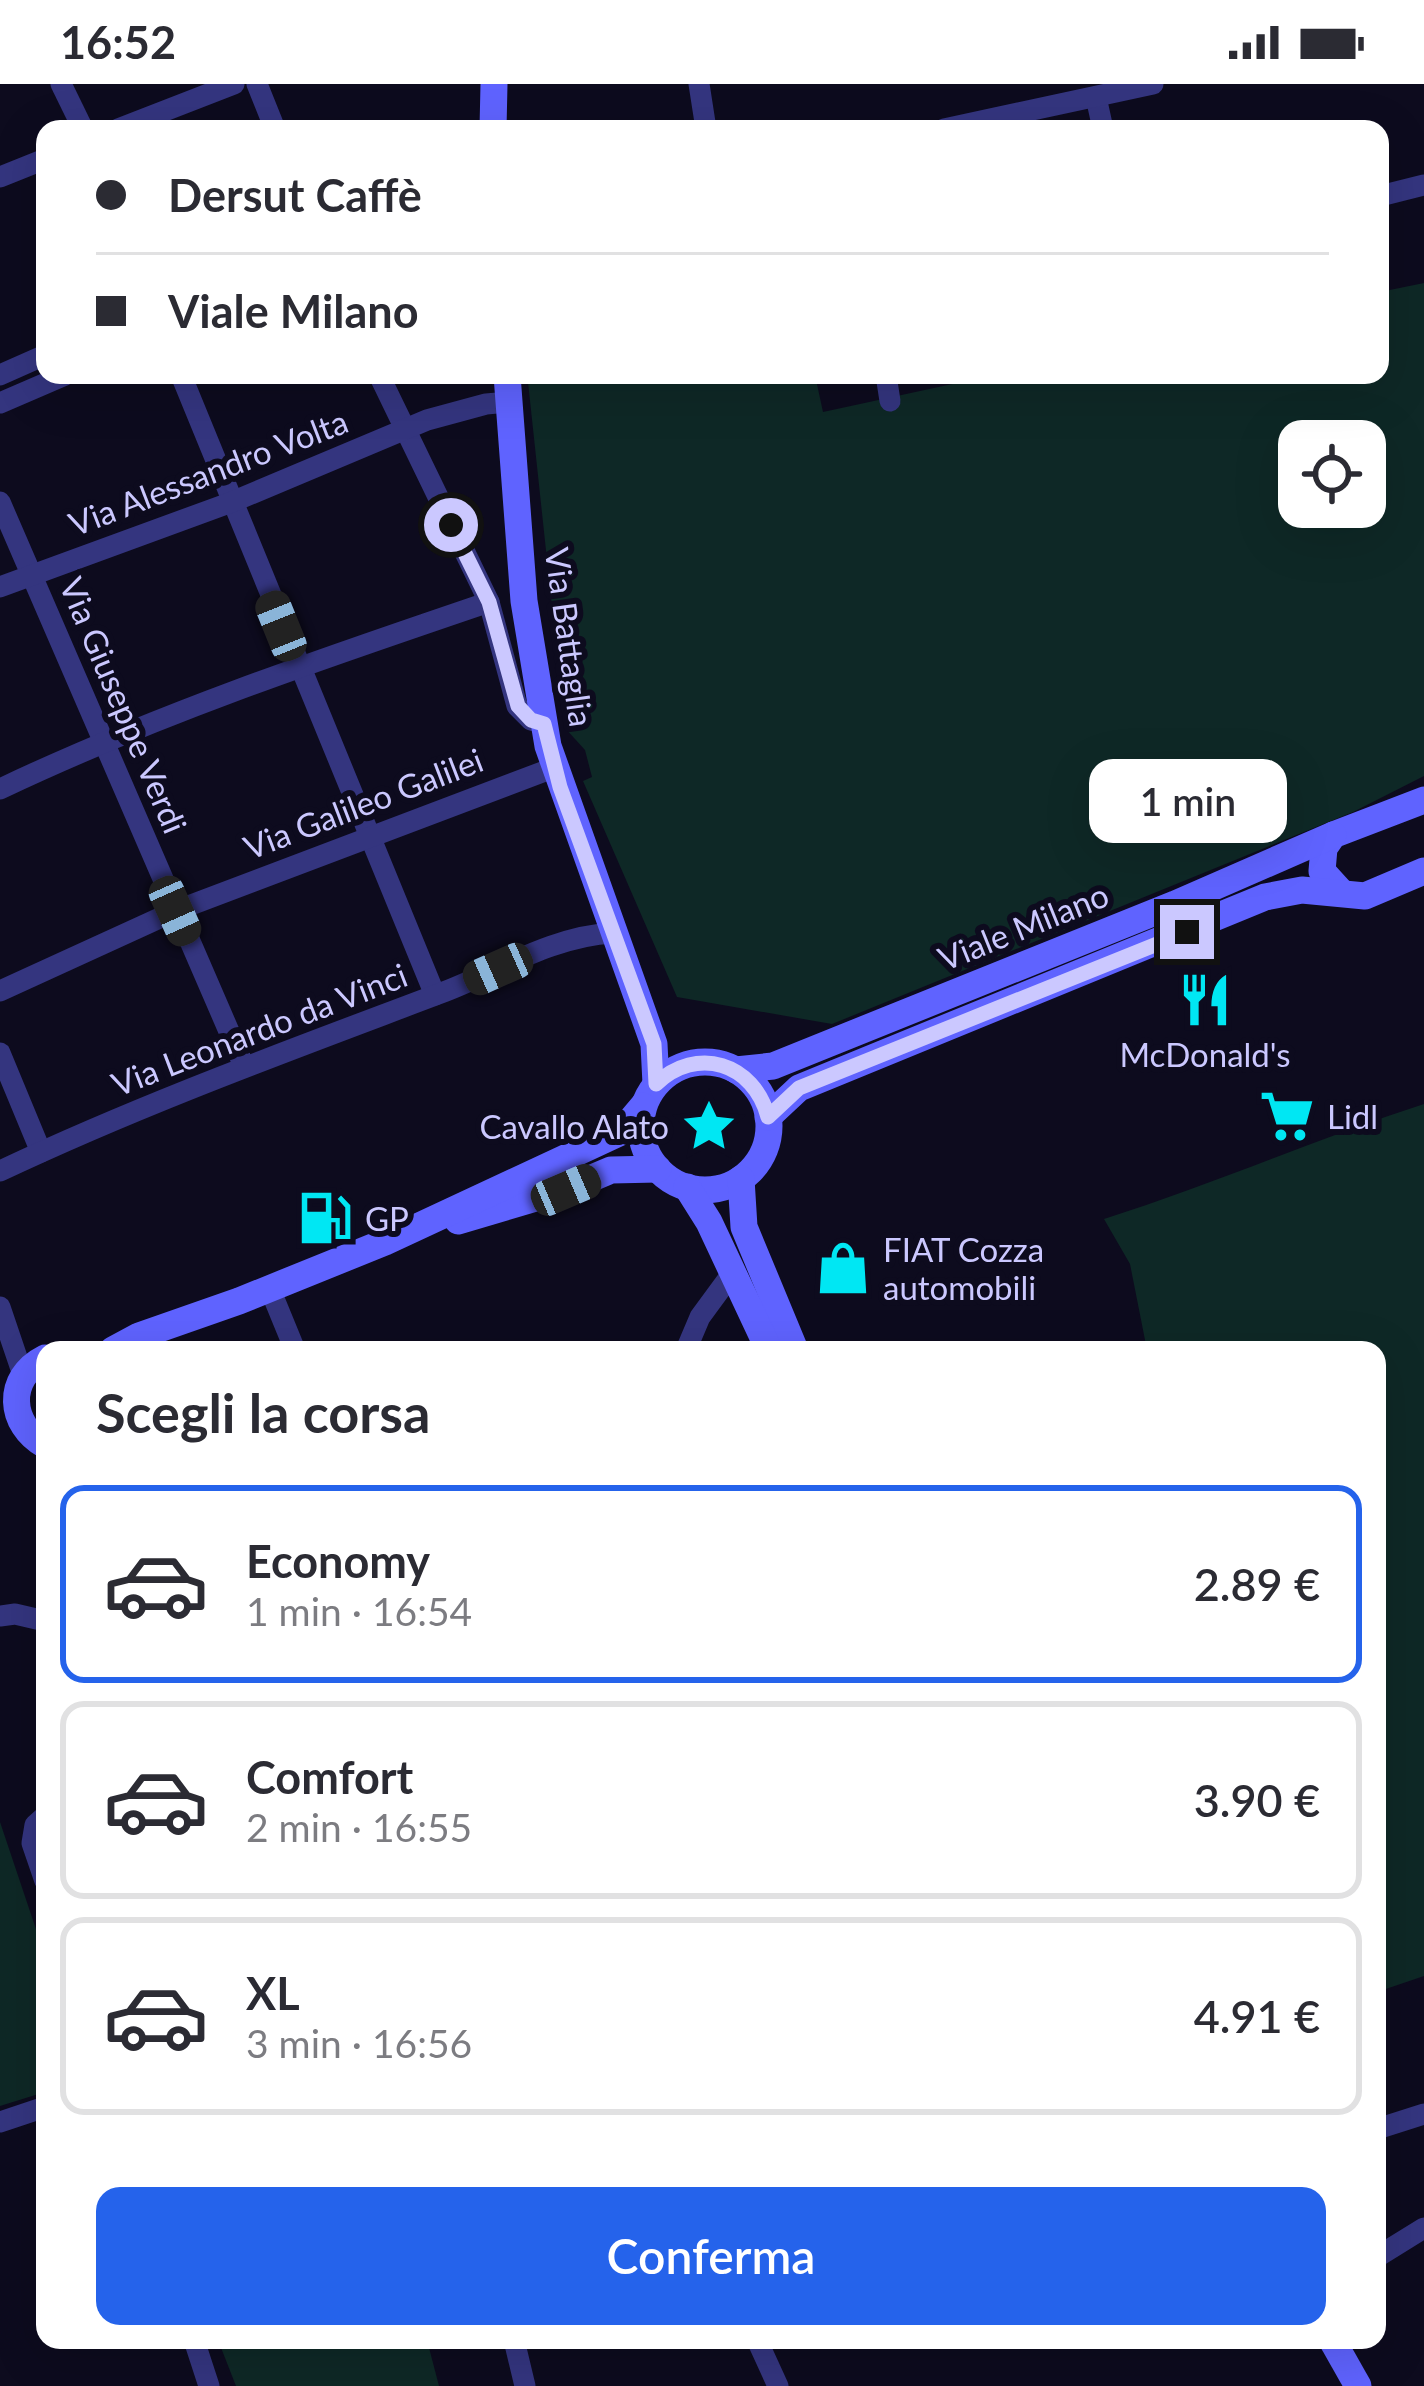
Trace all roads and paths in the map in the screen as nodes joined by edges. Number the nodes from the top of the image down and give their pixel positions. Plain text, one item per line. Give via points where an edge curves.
1 (61, 84) edge
2 (234, 84) edge
3 (257, 84) edge
4 (494, 84) edge
5 (699, 84) edge
6 (1153, 84) edge
7 (1096, 97) junction
8 (79, 120) edge
9 (141, 120) edge
10 (271, 120) edge
11 (493, 120) edge
12 (705, 120) edge
13 (987, 120) edge
14 (1101, 120) edge
15 (36, 163) edge
16 (0, 177) edge
17 (1424, 185) edge
18 (1389, 194) edge
19 (36, 360) edge
20 (0, 375) edge
21 (44, 384) edge
22 (185, 384) edge
23 (383, 384) edge
24 (887, 384) edge
25 (508, 389) edge
26 (890, 401) dead end
27 (0, 403) edge
28 (405, 431) junction
29 (0, 502) edge
30 (232, 502) junction
31 (33, 573) junction
32 (0, 587) edge
33 (489, 602) junction
34 (297, 667) junction
35 (544, 724) junction
36 (101, 741) junction
37 (554, 767) junction
38 (0, 789) edge
39 (1424, 800) edge
40 (1333, 835) junction
41 (367, 836) junction
42 (1421, 876) edge
43 (1342, 893) junction
44 (602, 901) junction
45 (175, 911) junction
46 (613, 933) junction
47 (0, 991) edge
48 (435, 995) junction
49 (0, 1052) edge
50 (699, 1062) junction
51 (244, 1066) junction
52 (736, 1070) junction
53 (650, 1095) junction
54 (768, 1117) junction
55 (41, 1152) junction
56 (658, 1169) junction
57 (0, 1171) edge
58 (741, 1179) junction
59 (687, 1187) junction
60 (385, 1242) junction
61 (733, 1272) junction
62 (270, 1289) junction
63 (239, 1301) junction
64 (0, 1307) edge
65 (130, 1341) edge
66 (177, 1341) edge
67 (291, 1341) edge
68 (690, 1341) edge
69 (765, 1341) edge
70 (791, 1341) edge
71 (26, 1375) edge
72 (10, 1424) edge
73 (36, 1442) edge
74 (0, 1616) edge
75 (36, 1619) edge
76 (36, 1823) edge
77 (36, 1855) edge
78 (36, 2110) edge
79 (1424, 2114) edge
80 (0, 2122) edge
81 (1386, 2126) edge
82 (1424, 2228) edge
83 (1386, 2251) edge
84 (197, 2349) edge
85 (516, 2349) edge
86 (761, 2349) edge
87 (1337, 2349) edge
88 (209, 2386) edge
89 (525, 2386) edge
90 (778, 2386) edge
91 (1358, 2386) edge

1 - 8 street
2 - 9 street
3 - 10 street
4 - 11 main road
5 - 12 street
6 - 7 street
7 - 13 street
7 - 14 street
15 - 16 street
17 - 18 street
19 - 20 street
21 - 27 street
22 - 30 street
23 - 28 street
24 - 26 street
25 - 28 street, Via Alessandro Volta
25 - 35 main road, Via Battaglia via 524,601
28 - 30 street, Via Alessandro Volta
28 - 33 street
29 - 31 street, Via Giuseppe Verdi
30 - 31 street, Via Alessandro Volta
30 - 34 street
31 - 32 street, Via Alessandro Volta
31 - 36 street, Via Giuseppe Verdi
33 - 34 street
33 - 35 street via 514,699
34 - 36 street
34 - 41 street
35 - 37 main road, Via Battaglia
36 - 38 street
36 - 45 street, Via Giuseppe Verdi
37 - 41 street, Via Galileo Galilei
37 - 44 main road, Via Battaglia
39 - 40 main road, Viale Milano
40 - 43 main road via 1322,871
40 - 52 main road, Viale Milano via 773,1066
41 - 45 street, Via Galileo Galilei
41 - 48 street
42 - 43 main road, Viale Milano via 1365,896
43 - 54 main road, Viale Milano via 1265,897 799,1088
44 - 46 main road, Via Battaglia
44 - 50 main road, Via Battaglia via 662,1033
45 - 47 street, Via Galileo Galilei
45 - 51 street, Via Giuseppe Verdi
46 - 48 street, Via Leonardo da Vinci via 540,951
46 - 53 main road, Via Battaglia via 654,1044
48 - 51 street, Via Leonardo da Vinci
49 - 55 street
50 - 52 main road, Viale Milano
50 - 53 main road via 676,1069
51 - 55 street, Via Leonardo da Vinci
52 - 54 main road via 754,1085
53 - 56 main road via 642,1139
53 - 60 main road via 621,1132
54 - 58 main road via 763,1151
55 - 57 street, Via Leonardo da Vinci
56 - 59 main road
56 - 60 main road via 611,1171
58 - 59 main road via 715,1189
58 - 70 main road via 744,1227
59 - 61 main road
60 - 62 main road
61 - 68 street
61 - 69 main road
62 - 63 main road
62 - 67 street
63 - 65 main road
63 - 66 main road
64 - 71 street
71 - 72 main road
72 - 73 main road
74 - 75 street
76 - 77 street
78 - 80 street
79 - 81 street
82 - 83 street
84 - 88 street
85 - 89 street
86 - 90 street
87 - 91 main road

